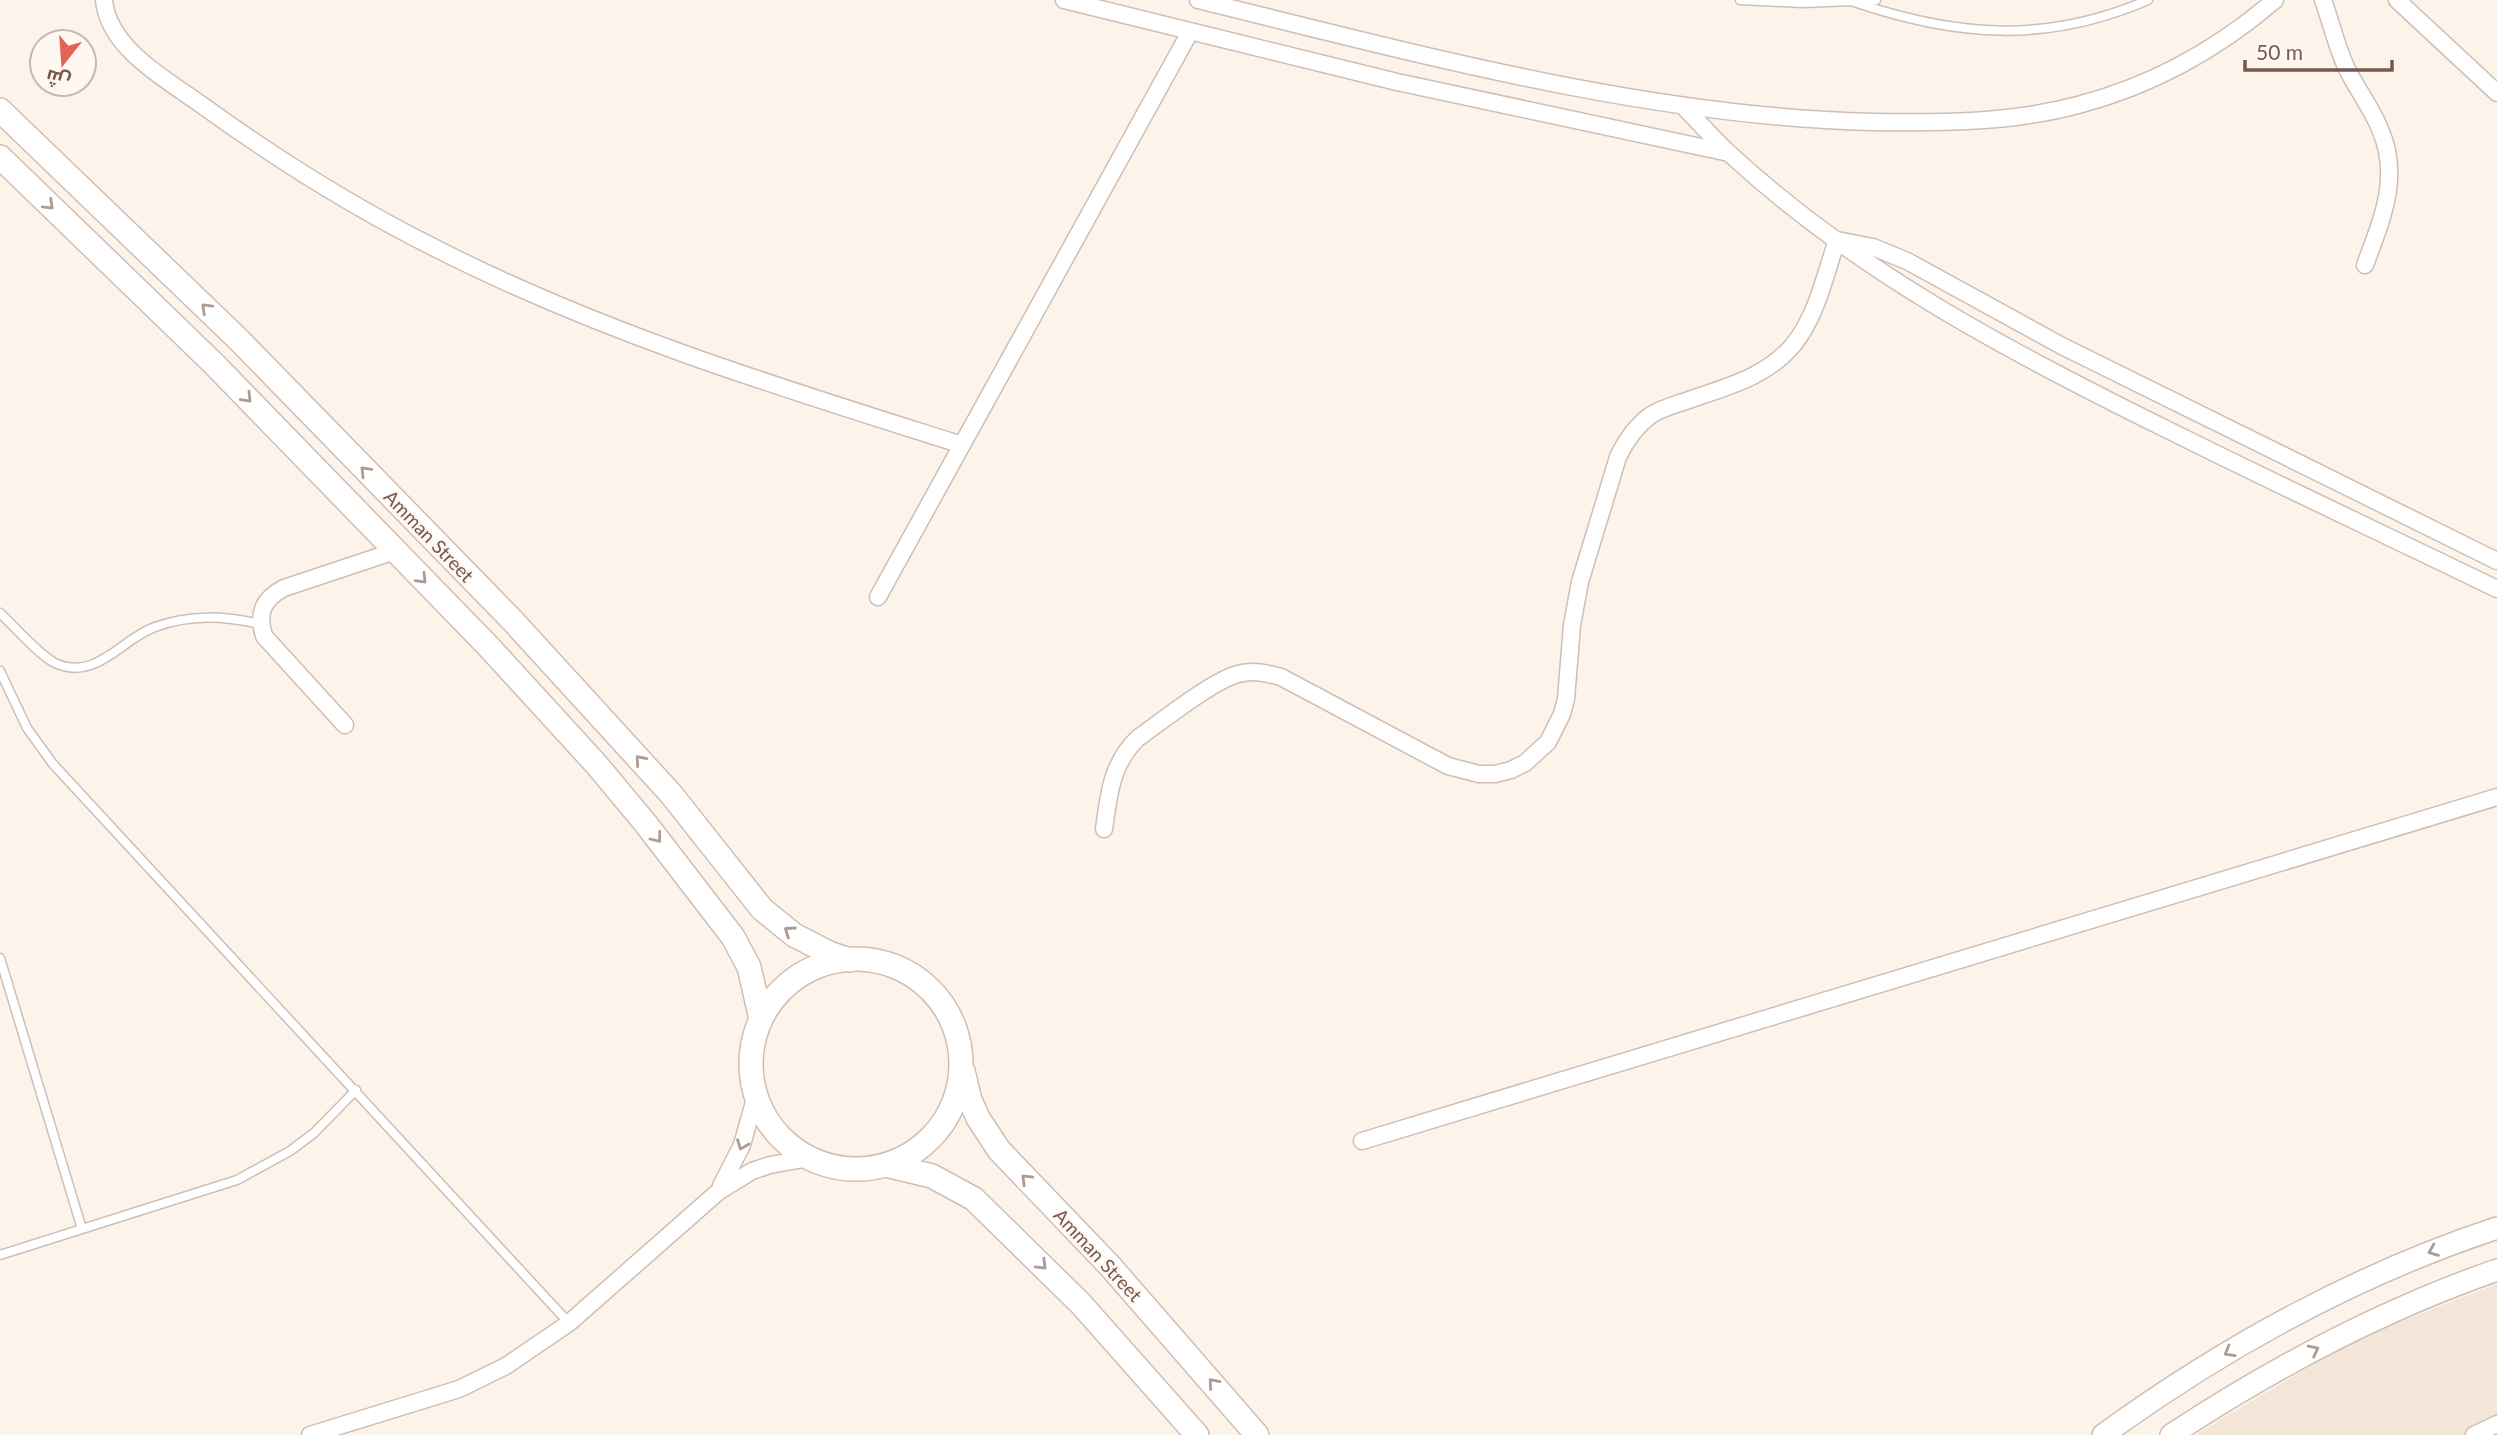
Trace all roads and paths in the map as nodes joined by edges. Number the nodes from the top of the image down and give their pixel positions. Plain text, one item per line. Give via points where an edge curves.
1 (104, 0) edge
2 (1064, 0) edge
3 (1198, 0) edge
4 (1740, 0) edge
5 (1876, 0) edge
6 (2148, 0) edge
7 (2275, 0) edge
8 (2323, 0) edge
9 (2397, 0) edge
10 (1854, 2) junction
11 (1190, 32) junction
12 (2497, 93) edge
13 (1684, 106) junction
14 (0, 110) edge
15 (1729, 153) junction
16 (0, 157) edge
17 (1837, 240) junction
18 (2365, 265) dead end
19 (962, 445) junction
20 (395, 551) junction
21 (2497, 561) edge
22 (2497, 589) edge
23 (878, 597) dead end
24 (0, 613) edge
25 (260, 624) junction
26 (0, 671) edge
27 (345, 725) dead end
28 (2497, 797) edge
29 (1104, 829) dead end
30 (0, 958) edge
31 (850, 960) junction
32 (761, 1019) junction
33 (962, 1063) junction
34 (356, 1090) junction
35 (755, 1095) junction
36 (1362, 1141) dead end
37 (809, 1158) junction
38 (886, 1165) junction
39 (718, 1192) junction
40 (2497, 1228) edge
41 (82, 1229) junction
42 (0, 1255) edge
43 (2497, 1270) edge
44 (569, 1323) junction
45 (2497, 1424) edge
46 (310, 1435) edge
47 (1197, 1435) edge
48 (1257, 1435) edge
49 (2102, 1435) edge
50 (2171, 1435) edge
51 (2474, 1435) edge

1 - 19 street via 113,30 133,54 293,168 432,247 519,288 673,350
2 - 11 street
3 - 13 street via 1426,57
4 - 10 lane
5 - 10 lane
6 - 10 lane via 2100,18 2039,31 1961,28
7 - 13 street via 2232,34 2174,68 2111,95 2045,112 1978,121 1830,121
8 - 18 street via 2346,66 2380,127 2389,155 2388,201
9 - 12 street
11 - 15 street
11 - 19 street
13 - 15 street
31 -> 14 main road, Amman Street via 803,940 762,909 671,794 512,620 239,340
15 - 17 street
16 -> 20 main road, Amman Street via 214,364
17 - 21 street via 1873,247 1907,261 2062,346
17 - 22 street via 1949,316 2065,379
17 - 29 street via 1813,313 1779,359 1740,383 1661,409 1642,422 1625,443 1580,582 1562,714 1538,754 1495,774 1464,771 1281,677 1247,672 1215,685 1127,748 1112,776
19 - 23 street
20 - 25 street via 274,594 265,602
20 -> 32 main road, Amman Street via 543,705 646,824 742,952 755,984
24 - 25 lane via 52,662 75,668 108,659 139,634 170,622 215,616
25 - 27 street via 271,645
26 - 34 lane via 27,728 53,764
28 - 36 street
30 - 41 lane
31 - 32 main road via 807,971 772,1000
31 - 33 main road via 898,968 928,988 950,1017
32 - 35 main road via 751,1057
33 - 38 main road via 959,1086 941,1127 916,1150
48 -> 33 main road, Amman Street via 1110,1266 987,1135 970,1100
34 - 41 lane via 314,1133 264,1167 209,1190
34 - 44 lane
35 - 37 main road via 776,1132
35 -> 39 street via 742,1145
37 - 38 main road via 847,1168
37 - 39 street via 770,1164
38 -> 47 main road via 932,1176 974,1199 1081,1304
39 - 44 street
40 -> 49 street via 2393,1268 2264,1331
41 - 42 lane
50 -> 43 street via 2320,1347 2416,1301
44 - 46 street via 529,1353 459,1389
45 - 51 street

